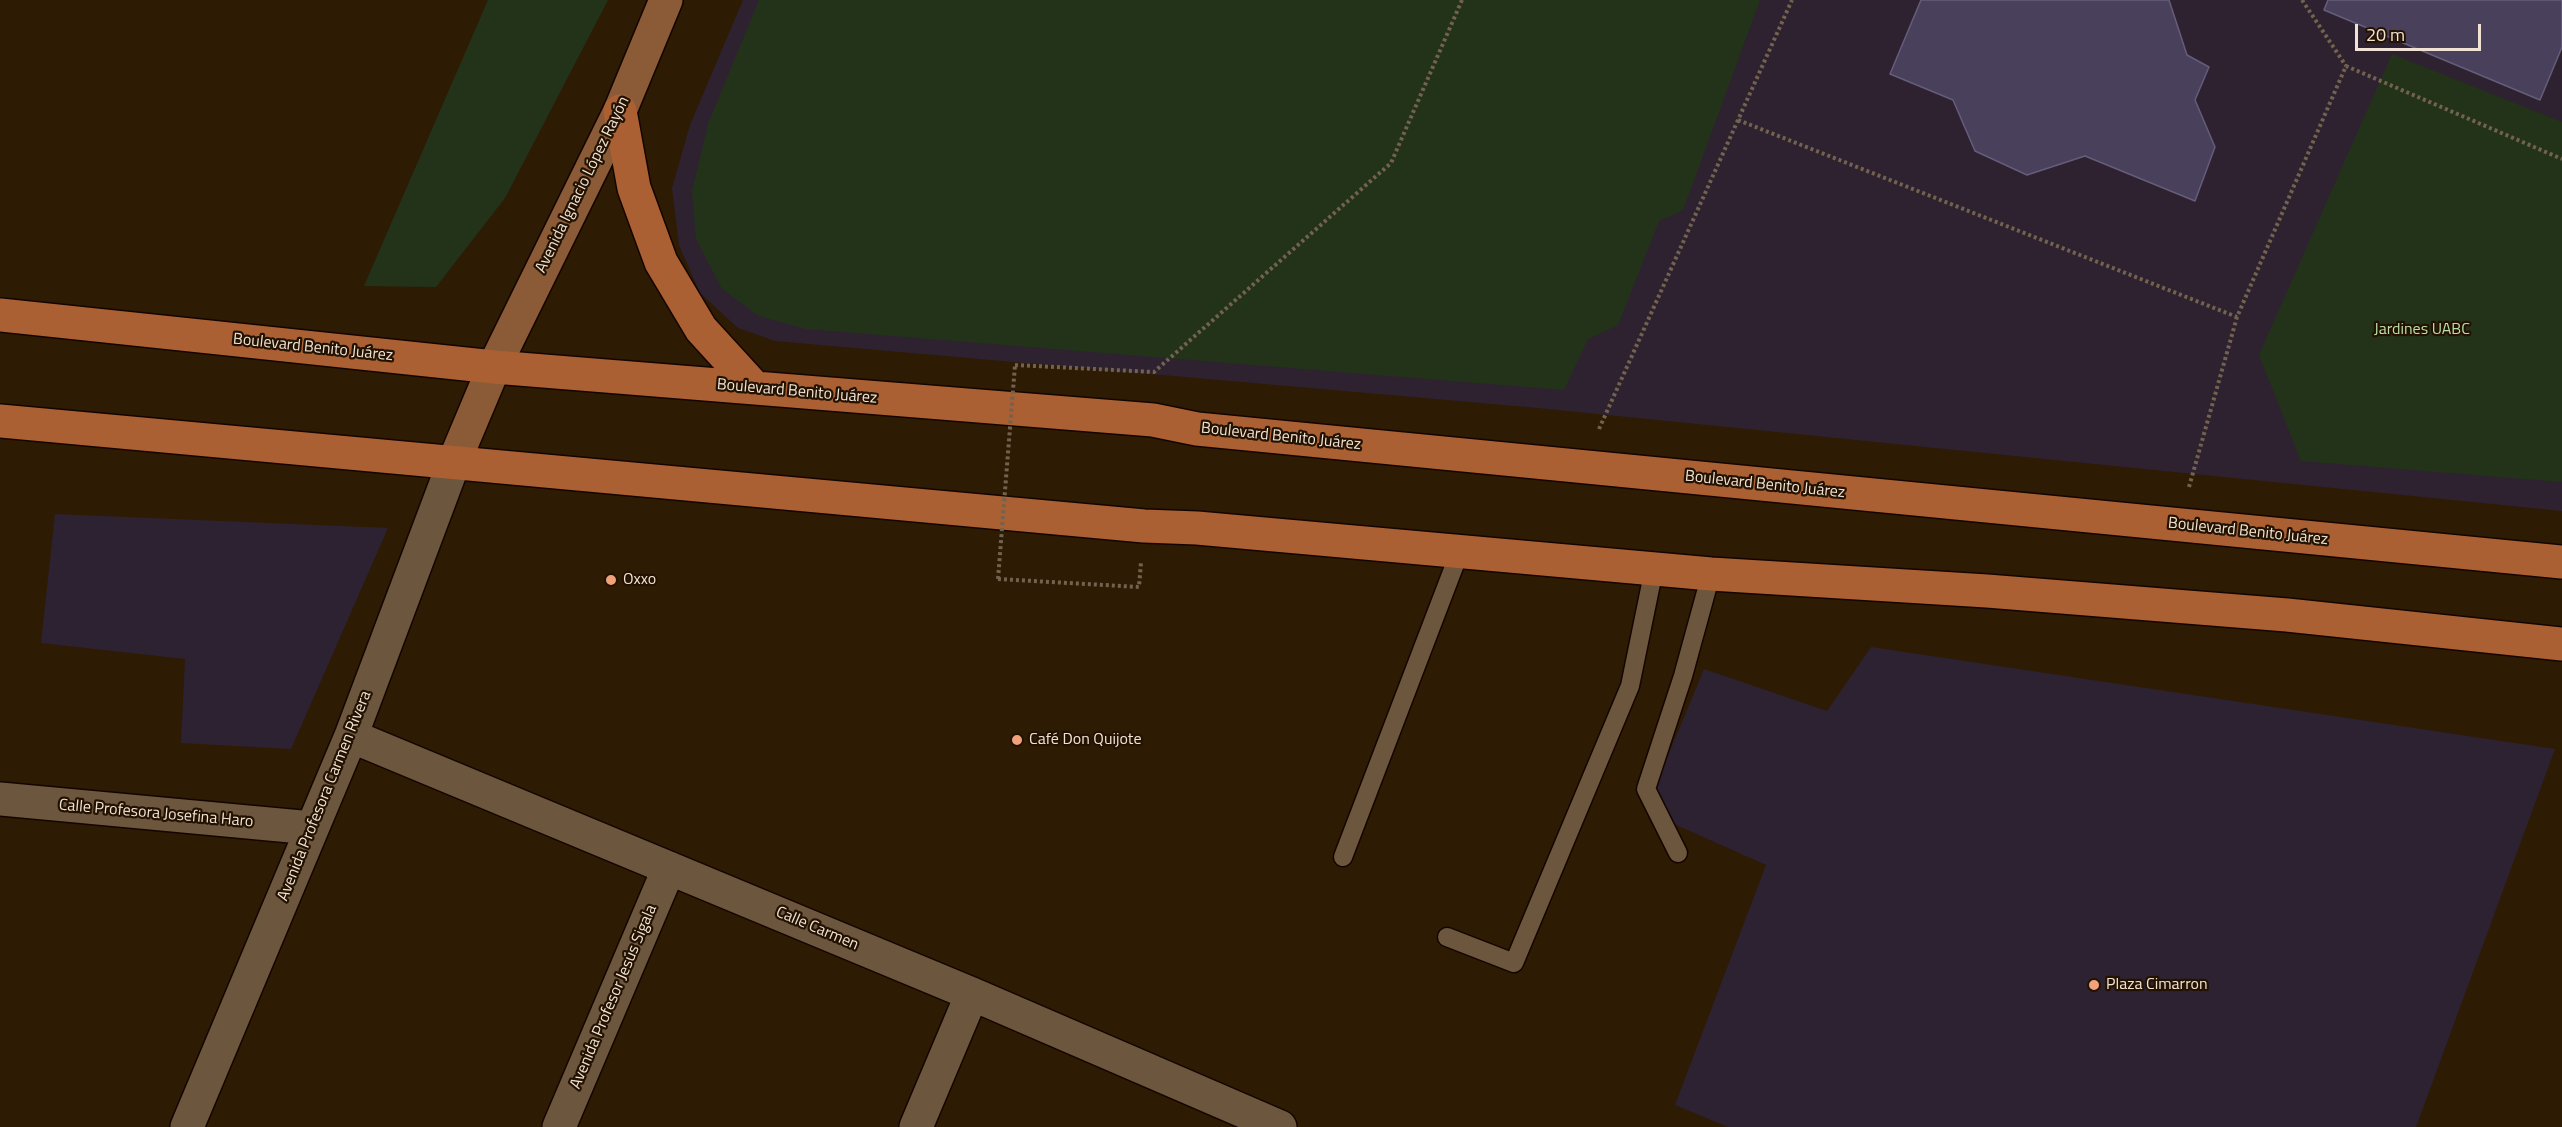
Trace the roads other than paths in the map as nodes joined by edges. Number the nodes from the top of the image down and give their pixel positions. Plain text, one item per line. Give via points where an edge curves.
1 (666, 0) edge
2 (620, 111) junction
3 (0, 315) edge
4 (494, 367) junction
5 (754, 387) junction
6 (0, 421) edge
7 (454, 462) junction
8 (1460, 551) junction
9 (2562, 562) edge
10 (1654, 569) junction
11 (1711, 574) junction
12 (2562, 644) edge
13 (351, 736) junction
14 (0, 799) edge
15 (312, 828) junction
16 (1678, 853) dead end
17 (1344, 857) dead end
18 (669, 868) junction
19 (1447, 937) dead end
20 (972, 994) junction
21 (1273, 1126) edge
22 (187, 1127) edge
23 (559, 1127) edge
24 (916, 1127) edge

1 - 2 street, Avenida Ignacio López Rayón
2 - 4 street, Avenida Ignacio López Rayón
2 - 5 main road via 634,188 661,262 701,329
3 - 4 main road, Boulevard Benito Juárez
4 - 5 main road, Boulevard Benito Juárez
4 - 7 street, Avenida Ignacio López Rayón
5 - 9 main road, Boulevard Benito Juárez via 1153,420 1197,429
6 - 7 main road
7 - 8 main road
7 - 13 street, Avenida Profesora Carmen Rivera
8 - 10 main road
8 - 17 lane
10 - 11 main road
10 - 19 lane via 1630,686 1514,963
11 - 12 main road via 2287,615
11 - 16 lane via 1646,789
13 - 15 street, Avenida Profesora Carmen Rivera
13 - 18 street, Calle Carmen
14 - 15 street, Calle Profesora Josefina Haro
15 - 22 street, Avenida Profesora Carmen Rivera
18 - 20 street, Calle Carmen
18 - 23 street, Avenida Profesor Jesús Sigala
20 - 21 street, Calle Carmen
20 - 24 street

